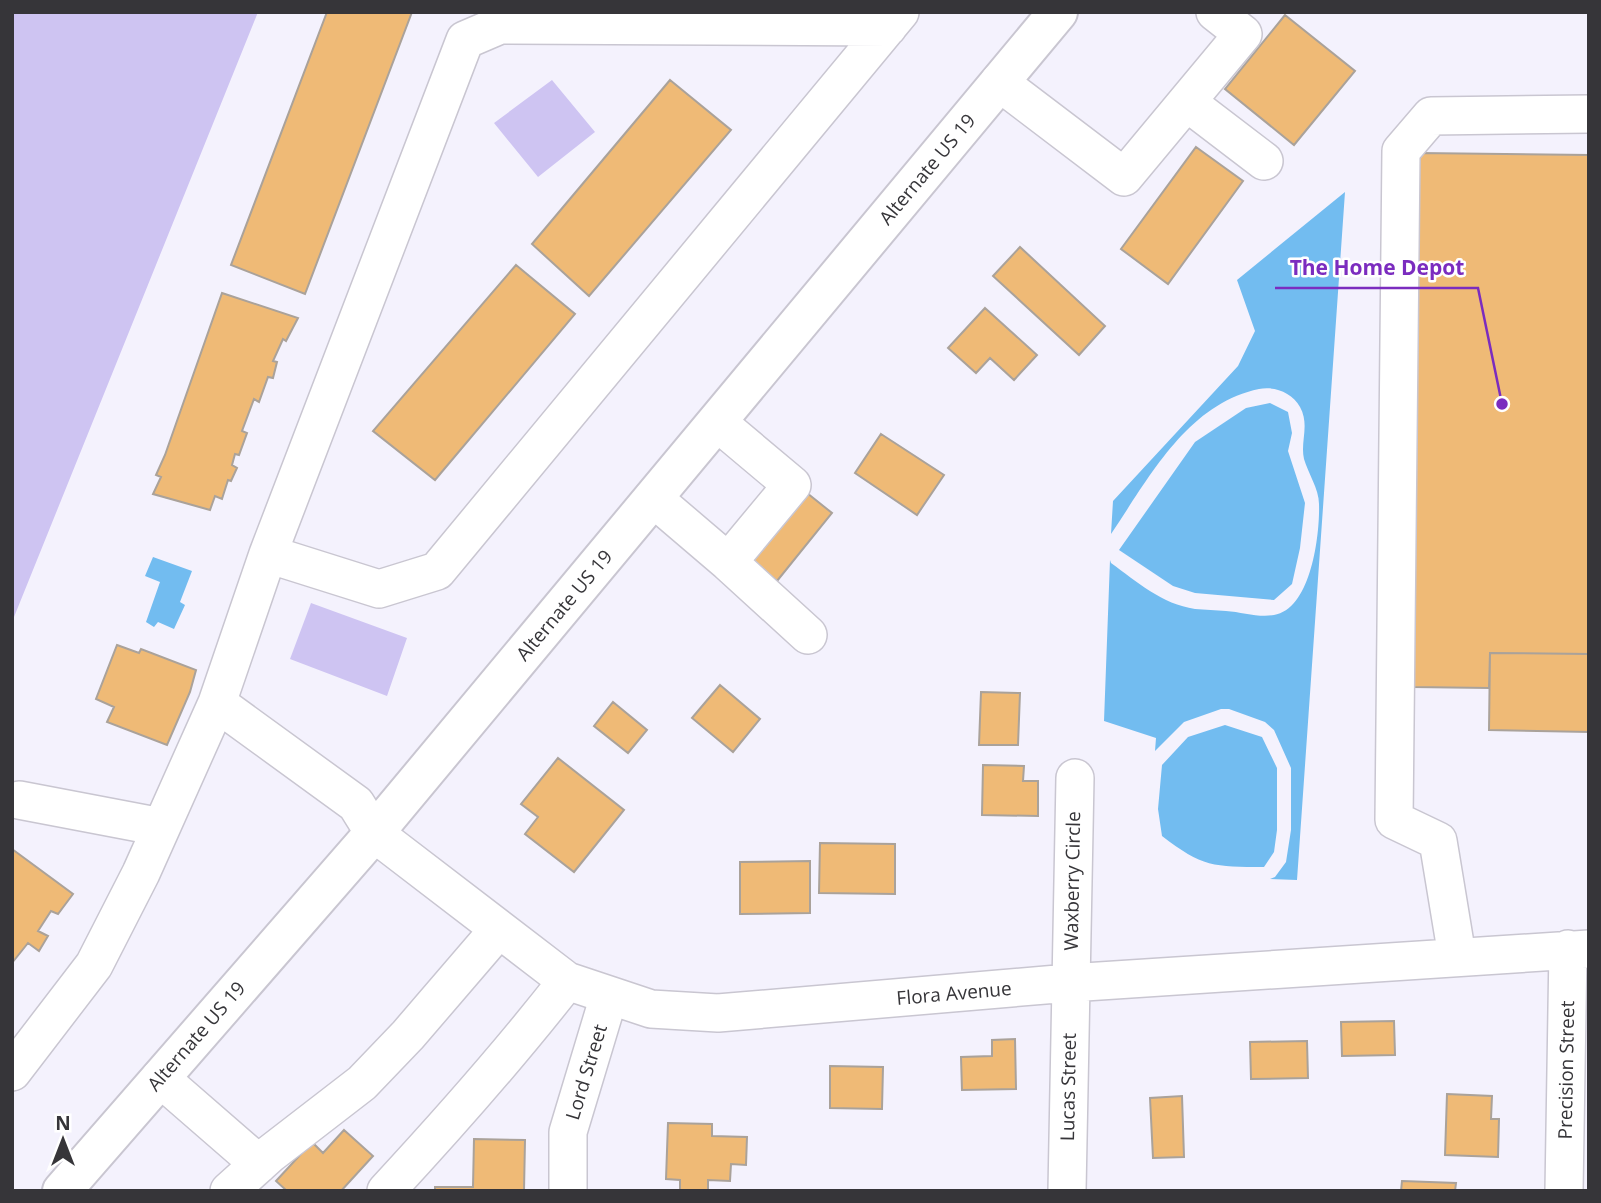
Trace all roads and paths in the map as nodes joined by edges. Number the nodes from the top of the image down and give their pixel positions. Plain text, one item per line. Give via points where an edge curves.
1 (1058, 12) edge
2 (1215, 12) edge
3 (894, 20) edge
4 (999, 82) junction
5 (1188, 103) junction
6 (1589, 114) edge
7 (1264, 161) dead end
8 (717, 422) junction
9 (653, 498) junction
10 (268, 554) junction
11 (728, 562) junction
12 (808, 635) dead end
13 (217, 703) junction
14 (1074, 779) dead end
15 (19, 800) dead end
16 (161, 827) junction
17 (374, 833) junction
18 (499, 929) junction
19 (1578, 949) edge
20 (1457, 957) junction
21 (567, 981) junction
22 (1069, 983) junction
23 (609, 996) junction
24 (12, 1072) edge
25 (160, 1078) junction
26 (259, 1164) junction
27 (62, 1191) edge
28 (229, 1191) edge
29 (386, 1191) edge
30 (568, 1191) edge
31 (1067, 1191) edge
32 (1564, 1191) edge

1 - 4 main road, Alternate US 19
2 - 5 street via 1244,34
3 - 10 street via 437,571 379,589
3 - 10 street via 500,25 465,40
4 - 5 street via 1124,177
4 - 8 main road, Alternate US 19
5 - 7 street
6 - 20 street via 1431,116 1401,151 1394,820 1438,841
8 - 9 main road, Alternate US 19
8 - 11 street via 792,485
9 - 11 street
9 - 17 main road, Alternate US 19
10 - 13 street
11 - 12 street
13 - 16 street
13 - 17 street via 356,804
14 - 22 street, Waxberry Circle
15 - 16 street
16 - 24 street via 94,965
17 - 18 street, Flora Avenue
17 - 25 main road, Alternate US 19
18 - 21 street, Flora Avenue
18 - 26 street via 362,1083
19 - 20 street, Flora Avenue
19 - 32 street, Precision Street
20 - 22 street, Flora Avenue
21 - 23 street, Flora Avenue
21 - 29 street
22 - 23 street, Flora Avenue via 718,1013 651,1009
22 - 31 street, Lucas Street
23 - 30 street, Lord Street via 568,1132
25 - 26 street
25 - 27 main road, Alternate US 19
26 - 28 street

